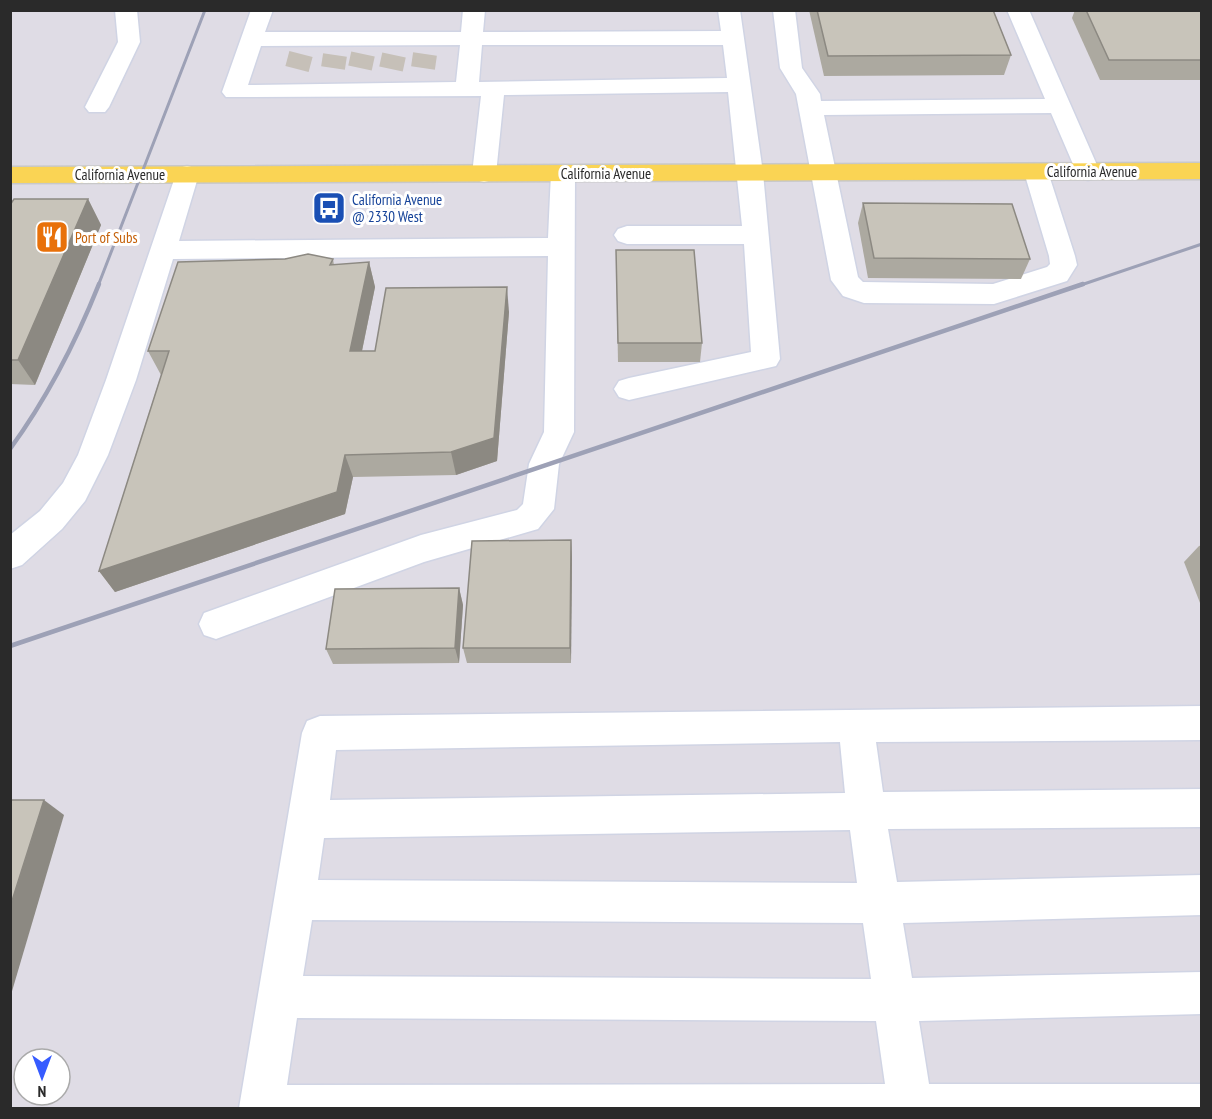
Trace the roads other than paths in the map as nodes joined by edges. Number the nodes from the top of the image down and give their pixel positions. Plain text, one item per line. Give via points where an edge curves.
1 (126, 10) edge
2 (262, 10) edge
3 (474, 10) edge
4 (729, 10) edge
5 (784, 10) edge
6 (1018, 10) edge
7 (472, 38) junction
8 (733, 38) junction
9 (252, 39) junction
10 (299, 63) junction
11 (334, 63) junction
12 (361, 63) junction
13 (392, 63) junction
14 (424, 63) junction
15 (739, 85) junction
16 (493, 88) junction
17 (467, 89) junction
18 (97, 106) dead end
19 (1058, 106) junction
20 (811, 108) junction
21 (1036, 171) junction
22 (1088, 171) junction
23 (1202, 171) edge
24 (824, 172) junction
25 (563, 173) junction
26 (751, 173) junction
27 (187, 174) junction
28 (484, 174) junction
29 (10, 175) edge
30 (627, 235) dead end
31 (756, 235) junction
32 (561, 247) junction
33 (163, 250) junction
34 (629, 389) dead end
35 (10, 555) edge
36 (216, 624) dead end
37 (1202, 723) edge
38 (856, 725) junction
39 (1202, 808) edge
40 (866, 811) junction
41 (308, 819) junction
42 (1202, 896) edge
43 (295, 900) junction
44 (880, 903) junction
45 (1202, 993) edge
46 (279, 997) junction
47 (895, 1000) junction
48 (1202, 1106) edge
49 (262, 1108) edge
50 (911, 1108) edge

1 - 18 lane via 129,42
2 - 9 lane
3 - 7 lane
4 - 8 lane
5 - 20 lane via 791,68 808,94
6 - 19 lane
7 - 8 lane via 556,29
7 - 14 lane
7 - 17 lane
8 - 15 lane
9 - 10 lane
9 - 10 lane via 234,92
10 - 11 lane
10 - 11 lane
11 - 12 lane
11 - 12 lane
12 - 13 lane
12 - 13 lane
13 - 14 lane
13 - 14 lane
14 - 17 lane
15 - 16 lane
15 - 26 lane
16 - 17 lane
16 - 28 lane
19 - 20 lane
19 - 22 lane
20 - 24 lane
21 - 22 main road, California Avenue
21 - 24 main road, California Avenue
21 - 24 lane via 1064,265 1057,274 994,294 864,293 853,289 845,280
22 - 23 main road, California Avenue
24 - 26 main road, California Avenue
25 - 26 main road, California Avenue
25 - 28 main road, California Avenue
25 - 32 lane
26 - 31 lane
27 - 28 main road, California Avenue
27 - 29 main road, California Avenue
27 - 33 lane
30 - 31 lane
31 - 34 lane via 766,359
32 - 33 lane
32 - 36 lane via 559,432 544,464 541,498 534,515 421,549
33 - 35 lane via 93,455 74,492 51,520
37 - 38 lane
38 - 40 lane
38 - 41 lane via 321,733
39 - 40 lane
40 - 41 lane
40 - 44 lane
41 - 43 lane
42 - 44 lane
43 - 44 lane
43 - 46 lane
44 - 47 lane
45 - 47 lane
46 - 47 lane
46 - 49 lane
47 - 50 lane
48 - 50 lane
49 - 50 lane

